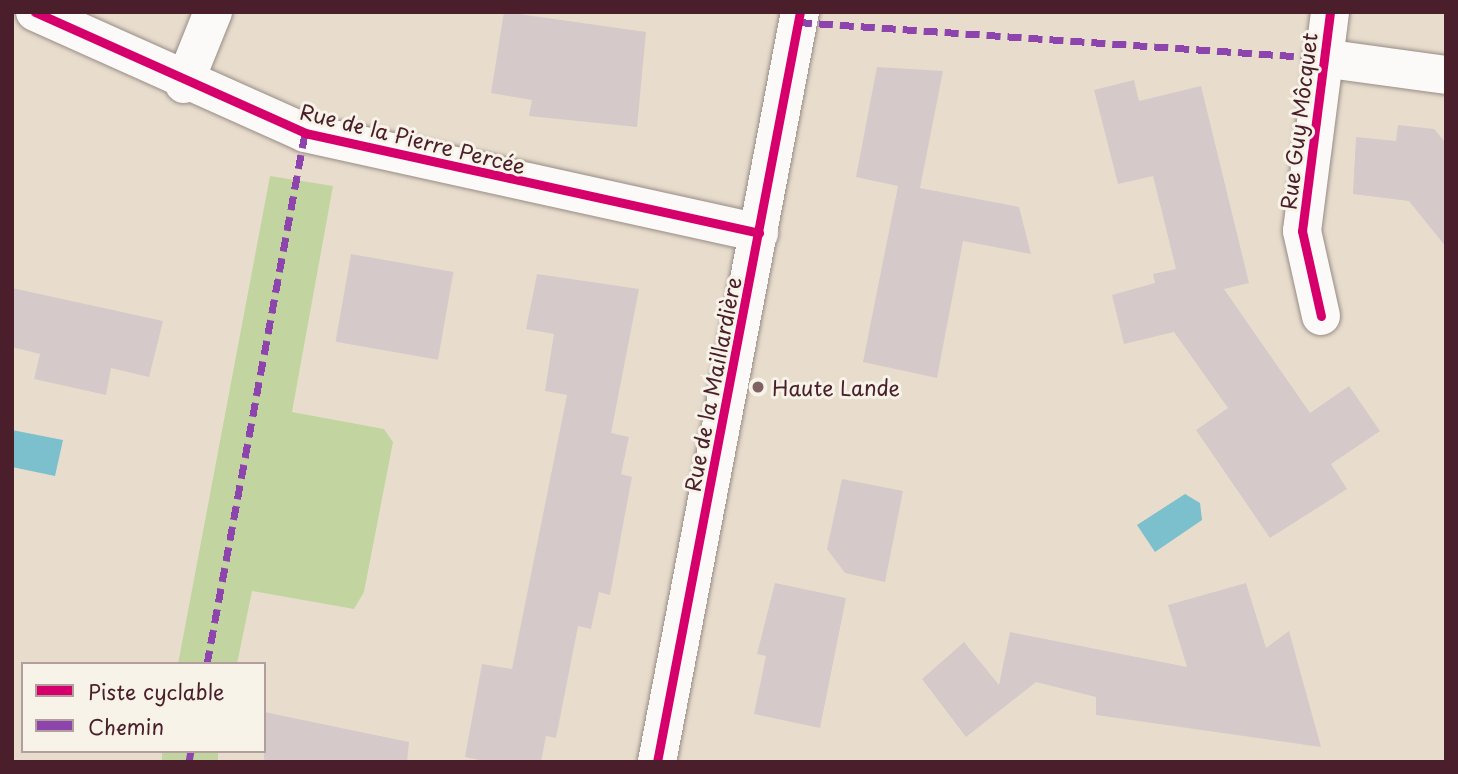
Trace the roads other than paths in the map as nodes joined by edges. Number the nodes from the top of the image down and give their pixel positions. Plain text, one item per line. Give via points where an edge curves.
1 (35, 12) edge
2 (212, 12) edge
3 (800, 12) edge
4 (1330, 12) edge
5 (1322, 58) junction
6 (1446, 75) edge
7 (184, 84) junction
8 (760, 233) junction
9 (1321, 316) dead end
10 (657, 762) edge

1 - 7 street, Rue de la Pierre Percée
2 - 7 street
3 - 8 street, Rue de la Maillardière
4 - 5 street, Rue Guy Môcquet
5 - 6 street
5 - 9 street, Rue Guy Môcquet via 1302,231
7 - 8 street, Rue de la Pierre Percée via 305,133
8 - 10 street, Rue de la Maillardière

